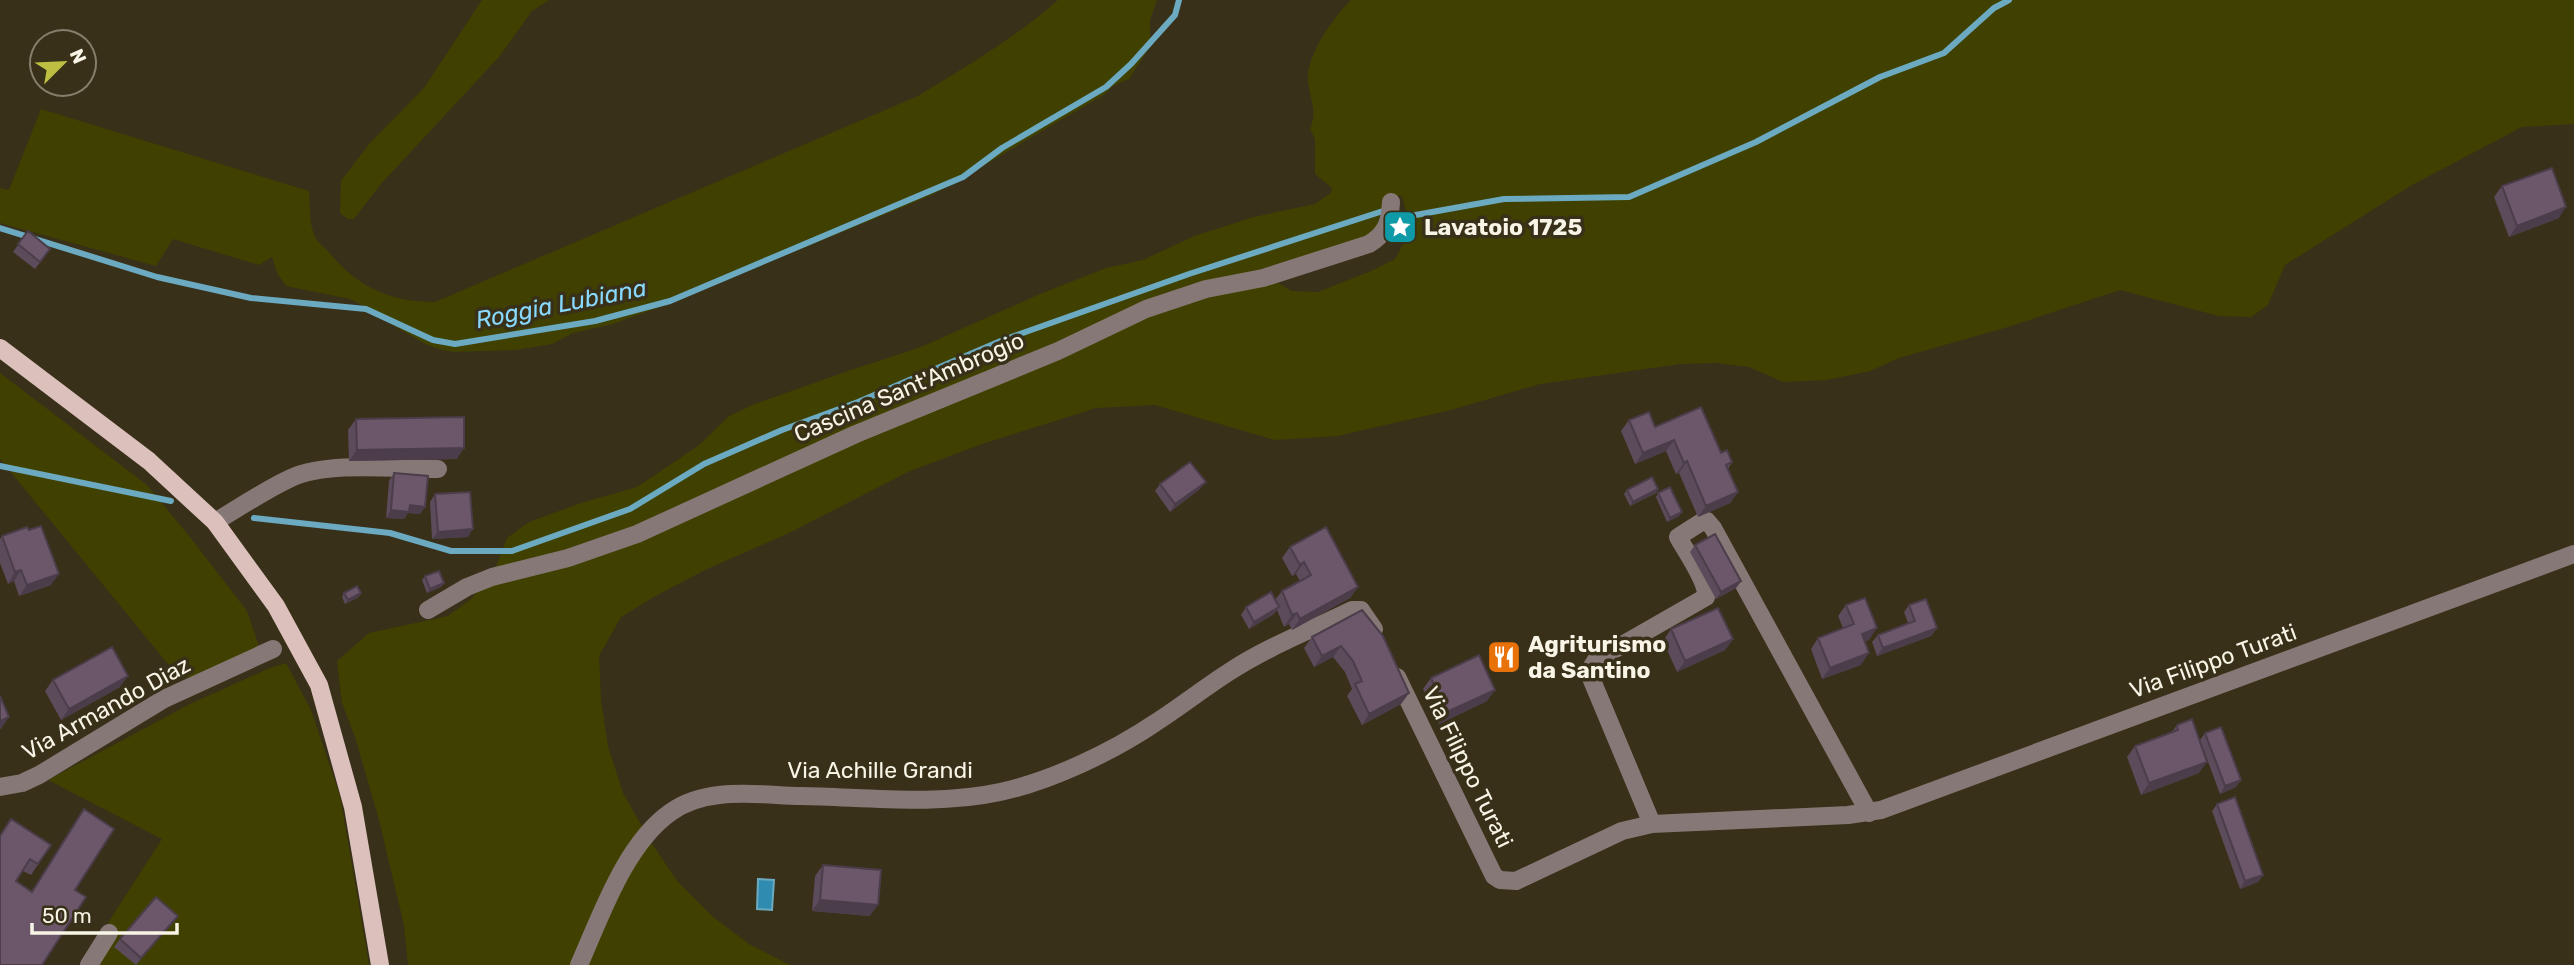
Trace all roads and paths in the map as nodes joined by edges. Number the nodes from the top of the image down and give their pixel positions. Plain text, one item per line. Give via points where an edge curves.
1 (1391, 202) dead end
2 (0, 348) edge
3 (438, 469) dead end
4 (215, 522) junction
5 (2574, 555) edge
6 (428, 610) dead end
7 (1379, 640) edge
8 (273, 649) dead end
9 (1390, 663) edge
10 (0, 787) edge
11 (1869, 813) junction
12 (1652, 824) junction
13 (109, 933) dead end
14 (89, 965) edge
15 (380, 965) edge
16 (579, 965) edge

1 - 6 street, Cascina Sant'Ambrogio via 1382,236 1369,244 1146,309 637,534 492,577
2 - 4 main road via 149,461
3 - 4 street via 341,468 306,473
4 - 15 main road via 276,606 319,685 353,807
5 - 11 street, Via Filippo Turati
7 - 16 street, Via Achille Grandi via 1371,621 1361,610 1352,610 1231,670 1153,725 1115,745 1002,792 942,799 727,794 679,807 643,839 615,886
8 - 10 street, Via Armando Diaz via 164,699 39,775
9 - 12 street, Via Filippo Turati via 1494,876 1500,880 1516,881 1622,831
11 - 12 street, Via Filippo Turati
11 - 12 street via 1713,528 1703,521 1678,537 1703,582 1706,597 1596,660 1591,668 1591,678
13 - 14 street

